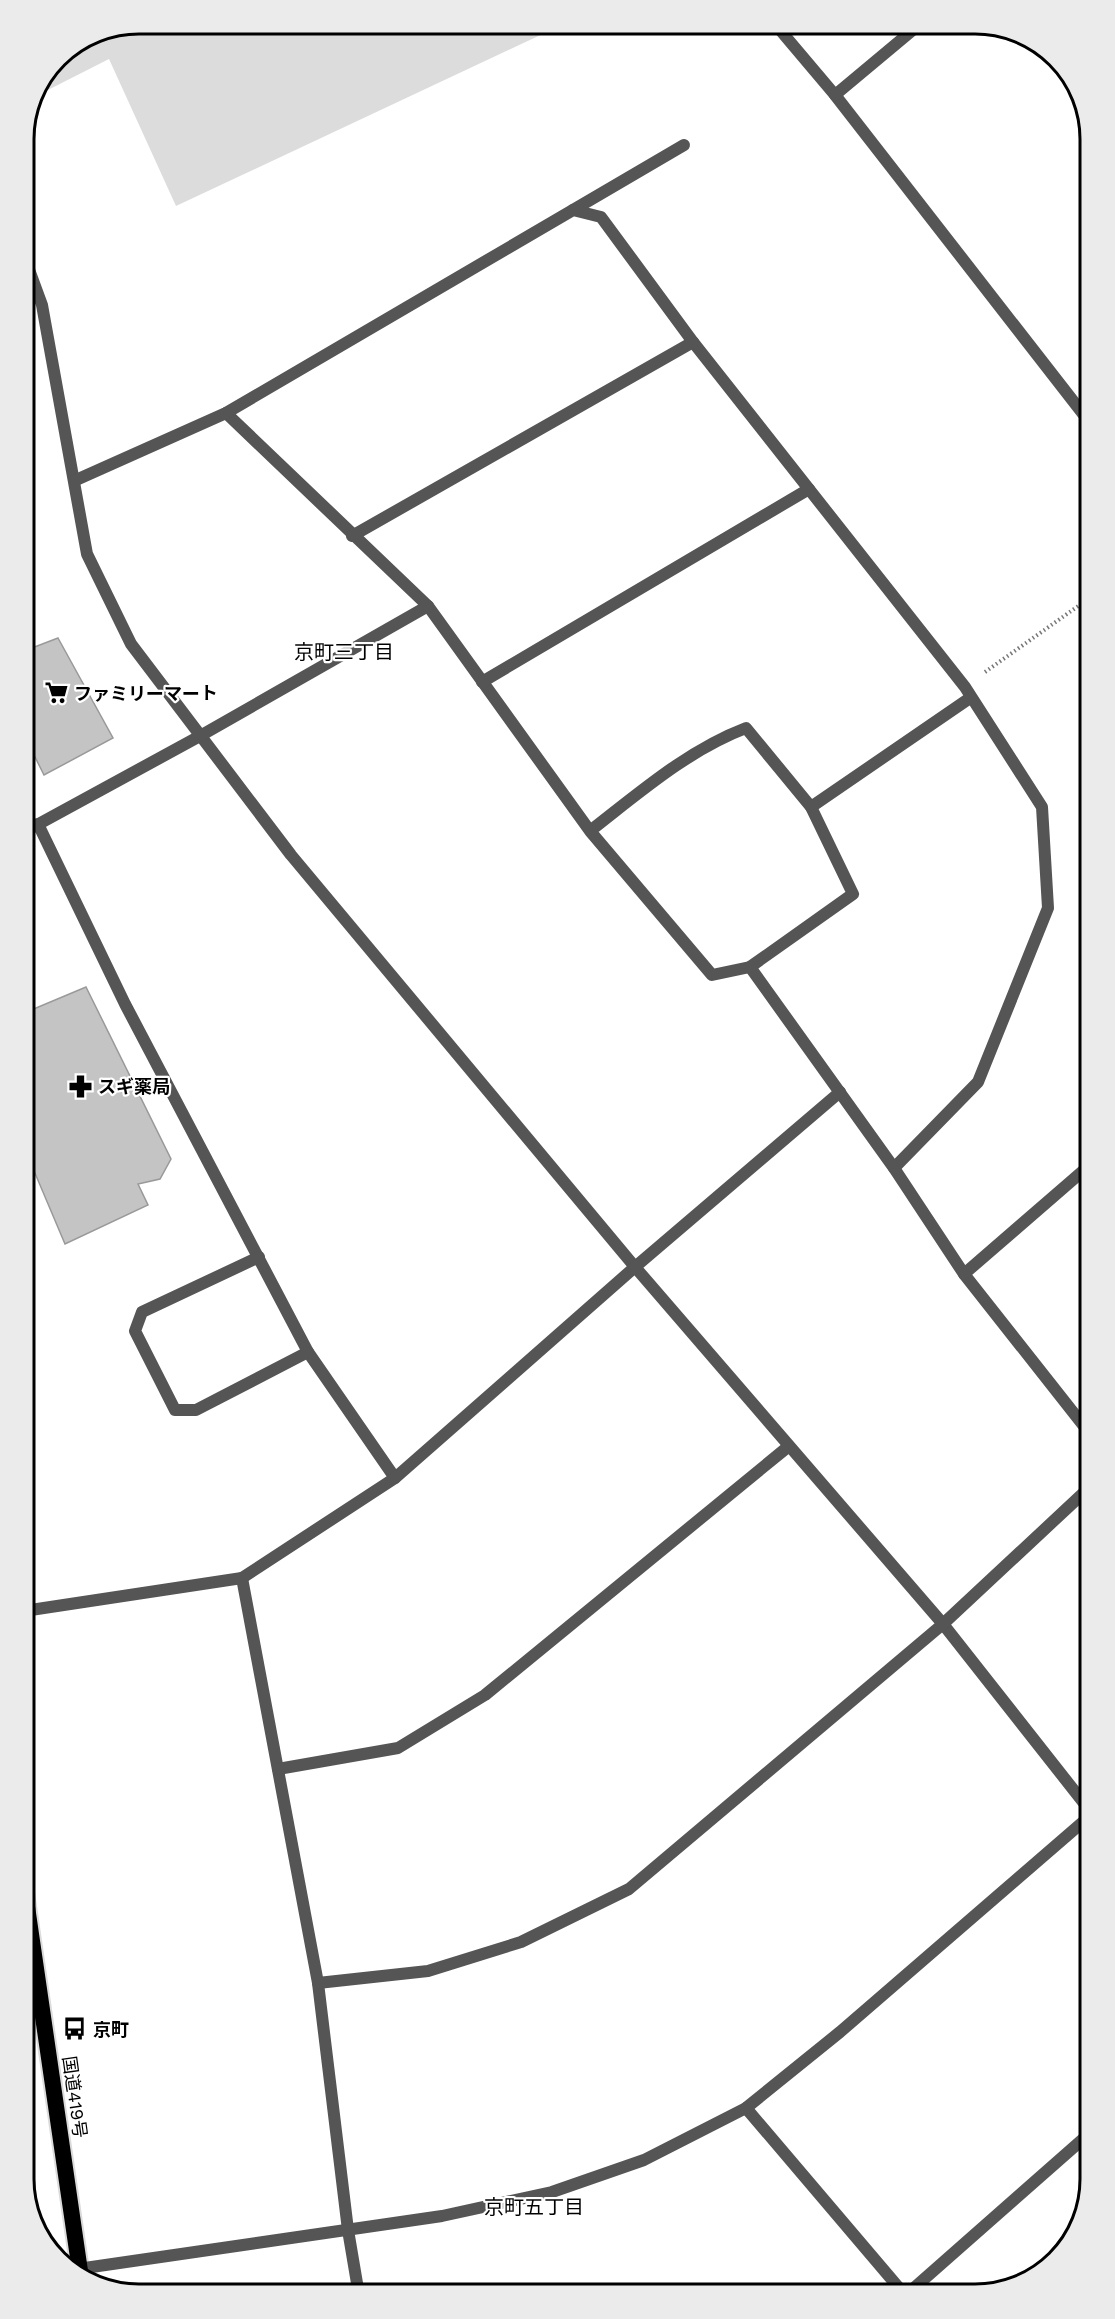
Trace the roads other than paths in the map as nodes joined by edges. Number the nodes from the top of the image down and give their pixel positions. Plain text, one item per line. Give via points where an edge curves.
1 (784, 35) edge
2 (907, 35) edge
3 (835, 95) junction
4 (684, 146) dead end
5 (573, 210) junction
6 (35, 286) edge
7 (693, 342) junction
8 (1080, 410) edge
9 (226, 413) junction
10 (76, 480) junction
11 (809, 489) junction
12 (352, 536) junction
13 (428, 606) junction
14 (482, 682) junction
15 (968, 692) junction
16 (200, 736) junction
17 (811, 807) junction
18 (38, 824) junction
19 (35, 826) edge
20 (590, 831) junction
21 (750, 967) junction
22 (840, 1092) junction
23 (894, 1168) junction
24 (1080, 1174) edge
25 (259, 1257) junction
26 (635, 1267) junction
27 (964, 1274) junction
28 (308, 1352) junction
29 (1080, 1421) edge
30 (789, 1446) junction
31 (395, 1478) junction
32 (1080, 1496) edge
33 (242, 1578) junction
34 (34, 1609) edge
35 (943, 1624) junction
36 (278, 1769) junction
37 (1080, 1799) edge
38 (1080, 1823) edge
39 (34, 1960) edge
40 (318, 1983) junction
41 (746, 2108) junction
42 (1080, 2142) edge
43 (348, 2230) junction
44 (76, 2263) edge
45 (87, 2270) edge
46 (357, 2284) edge
47 (897, 2284) edge
48 (918, 2284) edge

1 - 3 street
2 - 3 street
3 - 8 street
4 - 5 street
5 - 7 street via 601,217
5 - 9 street
6 - 10 street
7 - 11 street
7 - 12 street
9 - 10 street
9 - 12 street
10 - 16 street via 87,554 131,644
11 - 14 street
11 - 15 street
12 - 13 street
13 - 14 street
13 - 16 street
14 - 20 street
15 - 17 street
15 - 23 street via 1042,807 1048,908 978,1082
16 - 18 street
16 - 26 street via 291,855
17 - 20 street via 746,728 711,743
17 - 21 street via 853,894
18 - 19 street
18 - 25 street via 124,1004
20 - 21 street via 712,975
21 - 22 street
22 - 23 street
22 - 26 street
23 - 27 street
24 - 27 street
25 - 28 street
25 - 28 street via 142,1312 135,1331 175,1410 196,1410
26 - 30 street
26 - 31 street
27 - 29 street
28 - 31 street
30 - 35 street
30 - 36 street via 485,1695 398,1748
31 - 33 street
32 - 35 street
33 - 34 street
33 - 36 street
35 - 37 street
35 - 40 street via 629,1889 521,1941 438,1968
36 - 40 street
38 - 41 street via 840,2032
39 - 44 highway, 国道419号
40 - 43 street
41 - 43 street via 644,2160 552,2192 442,2216
41 - 47 street
42 - 48 street
43 - 45 street
43 - 46 street

